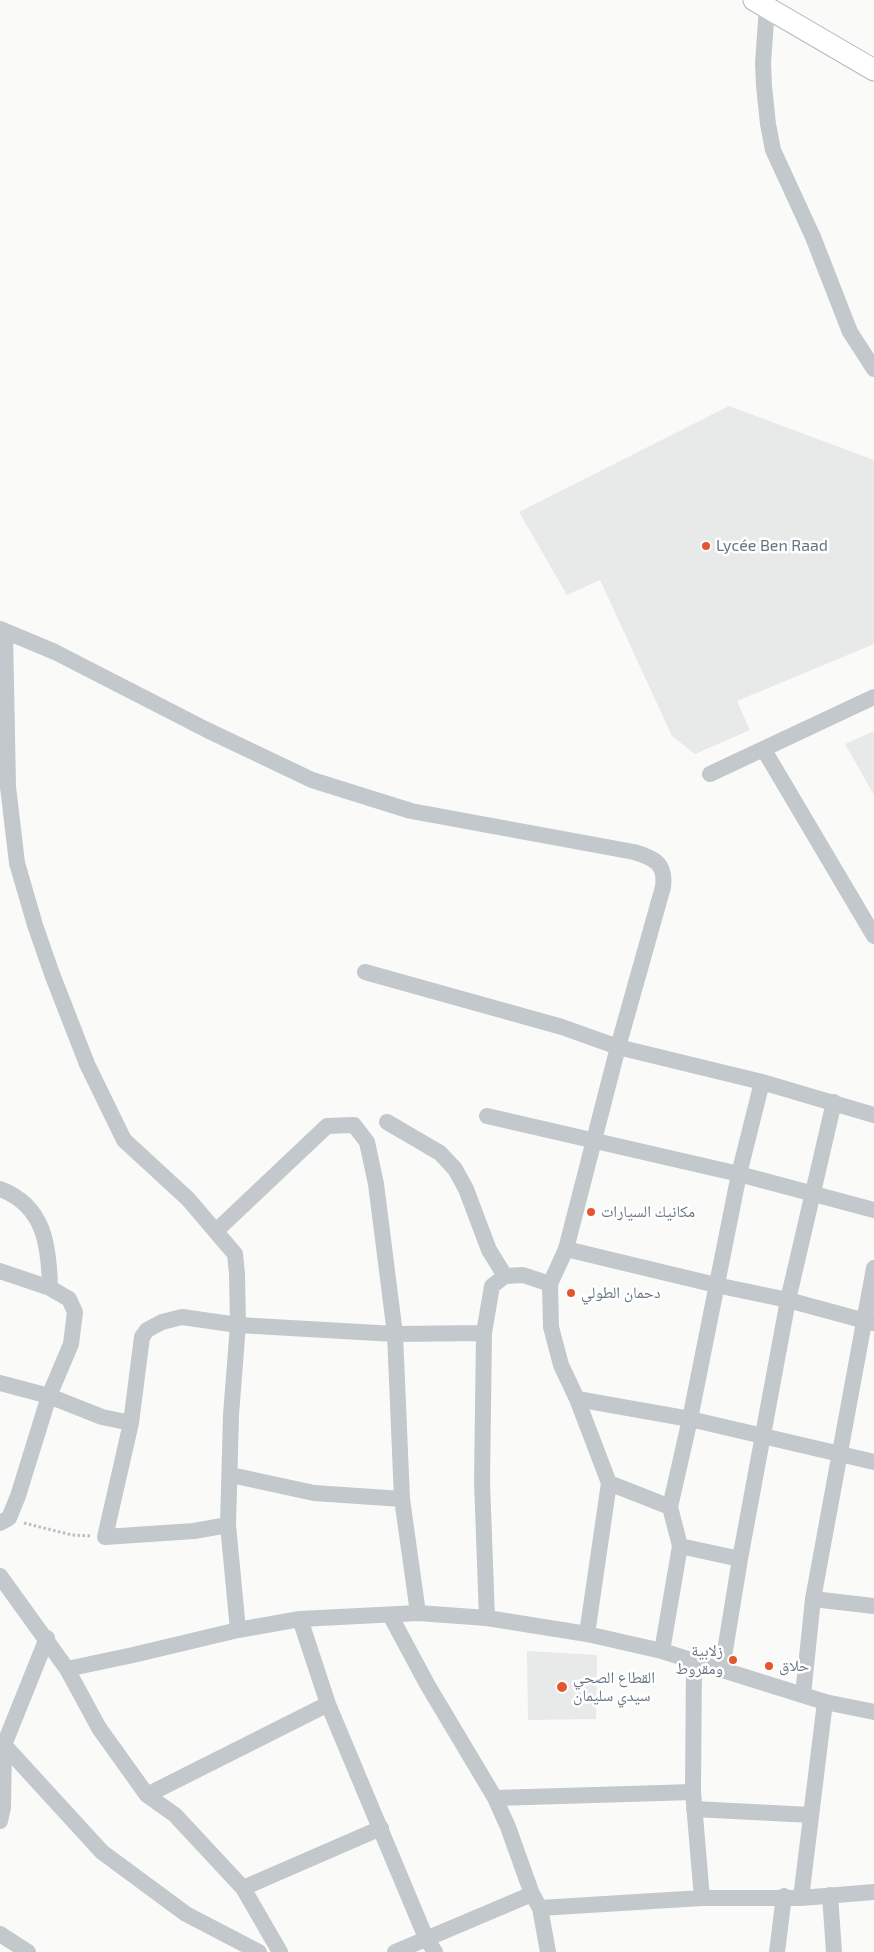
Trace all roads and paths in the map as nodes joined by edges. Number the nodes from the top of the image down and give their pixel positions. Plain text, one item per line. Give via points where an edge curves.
1 (761, 3) edge
2 (874, 70) edge
3 (874, 370) edge
4 (2, 630) edge
5 (874, 697) edge
6 (764, 750) junction
7 (710, 774) dead end
8 (874, 936) edge
9 (365, 972) dead end
10 (618, 1047) junction
11 (762, 1082) junction
12 (834, 1102) junction
13 (874, 1115) edge
14 (487, 1116) dead end
15 (387, 1122) dead end
16 (596, 1140) junction
17 (740, 1174) junction
18 (0, 1189) edge
19 (813, 1193) junction
20 (874, 1210) edge
21 (216, 1231) junction
22 (566, 1249) junction
23 (874, 1268) edge
24 (0, 1271) edge
25 (505, 1276) junction
26 (550, 1284) junction
27 (716, 1285) junction
28 (50, 1288) junction
29 (788, 1300) junction
30 (868, 1322) edge
31 (238, 1326) junction
32 (484, 1333) junction
33 (395, 1334) junction
34 (0, 1384) edge
35 (49, 1396) junction
36 (577, 1400) junction
37 (690, 1419) junction
38 (131, 1423) junction
39 (763, 1435) junction
40 (839, 1455) junction
41 (874, 1462) edge
42 (231, 1475) junction
43 (609, 1483) junction
44 (402, 1499) junction
45 (670, 1507) junction
46 (4, 1520) edge
47 (228, 1525) junction
48 (105, 1537) junction
49 (680, 1546) junction
50 (740, 1559) junction
51 (0, 1576) edge
52 (813, 1598) junction
53 (874, 1606) edge
54 (418, 1613) junction
55 (390, 1616) junction
56 (487, 1618) junction
57 (300, 1619) junction
58 (238, 1630) junction
59 (587, 1634) junction
60 (47, 1638) junction
61 (662, 1651) junction
62 (694, 1661) junction
63 (67, 1669) junction
64 (722, 1669) junction
65 (803, 1695) junction
66 (825, 1702) junction
67 (328, 1704) junction
68 (874, 1712) edge
69 (4, 1745) junction
70 (693, 1792) junction
71 (147, 1795) junction
72 (495, 1798) junction
73 (694, 1809) junction
74 (812, 1815) junction
75 (0, 1821) edge
76 (381, 1828) junction
77 (243, 1888) junction
78 (874, 1892) edge
79 (830, 1895) junction
80 (784, 1896) junction
81 (702, 1898) junction
82 (801, 1898) junction
83 (536, 1901) junction
84 (0, 1934) edge
85 (431, 1945) edge
86 (28, 1952) edge
87 (259, 1952) edge
88 (280, 1952) edge
89 (395, 1952) edge
90 (548, 1952) edge
91 (777, 1952) edge
92 (834, 1952) edge

1 - 2 main road
1 - 3 street via 763,78 773,150 813,237 850,332
4 - 10 street via 56,652 206,730 312,780 411,811 649,856 660,865 664,876 663,888
4 - 21 street via 8,786 17,863 35,925 87,1064 124,1140 188,1199
5 - 6 street
6 - 7 street
6 - 8 street
9 - 10 street via 562,1027
10 - 11 street
10 - 16 street
11 - 12 street
11 - 17 street
12 - 13 street
12 - 19 street
14 - 16 street
15 - 25 street via 440,1154 456,1169 489,1250
16 - 17 street
16 - 22 street
17 - 19 street
17 - 27 street
18 - 28 street via 25,1202 35,1216 46,1247
19 - 20 street
19 - 29 street
21 - 31 street via 235,1254
21 - 33 street via 327,1126 354,1125 367,1142 372,1167
22 - 26 street
22 - 27 street
23 - 30 street
24 - 28 street
25 - 26 street via 522,1275
25 - 32 street via 492,1286
26 - 36 street via 551,1327 561,1365
27 - 29 street
27 - 37 street
28 - 35 street via 69,1299 75,1312 71,1344
29 - 30 street
29 - 39 street
30 - 40 street
31 - 33 street
31 - 38 street via 182,1317 147,1330 142,1337
31 - 42 street
32 - 33 street
32 - 56 street via 482,1482
33 - 44 street
34 - 35 street
35 - 38 street via 102,1417
35 - 46 street via 18,1496
36 - 37 street
36 - 43 street
37 - 39 street
37 - 45 street
38 - 48 street
39 - 40 street
39 - 50 street
40 - 41 street
40 - 52 street
42 - 44 street via 314,1493
42 - 47 street
43 - 45 street
43 - 59 street
44 - 54 street
45 - 49 street
46 - 48 path via 72,1535
47 - 48 street via 194,1531
47 - 58 street
49 - 50 street
49 - 61 street
50 - 64 street
51 - 60 street
52 - 53 street
52 - 65 street
54 - 55 street
54 - 56 street
55 - 57 street
55 - 72 street via 426,1684
56 - 59 street
57 - 58 street
57 - 67 street
58 - 63 street
59 - 61 street
60 - 63 street
60 - 69 street
61 - 62 street
62 - 64 street
62 - 70 street
63 - 71 street via 99,1728
64 - 65 street
65 - 66 street
66 - 68 street
66 - 74 street
67 - 71 street
67 - 76 street
69 - 75 street
69 - 87 street via 102,1852 186,1914
70 - 72 street
70 - 73 street
71 - 77 street via 175,1815
72 - 83 street
73 - 74 street
73 - 81 street
74 - 82 street
76 - 77 street
76 - 85 street
77 - 88 street
78 - 79 street
79 - 82 street
79 - 92 street
80 - 81 street
80 - 82 street
80 - 91 street
81 - 83 street
83 - 85 street
83 - 90 street
84 - 86 street
85 - 89 street

